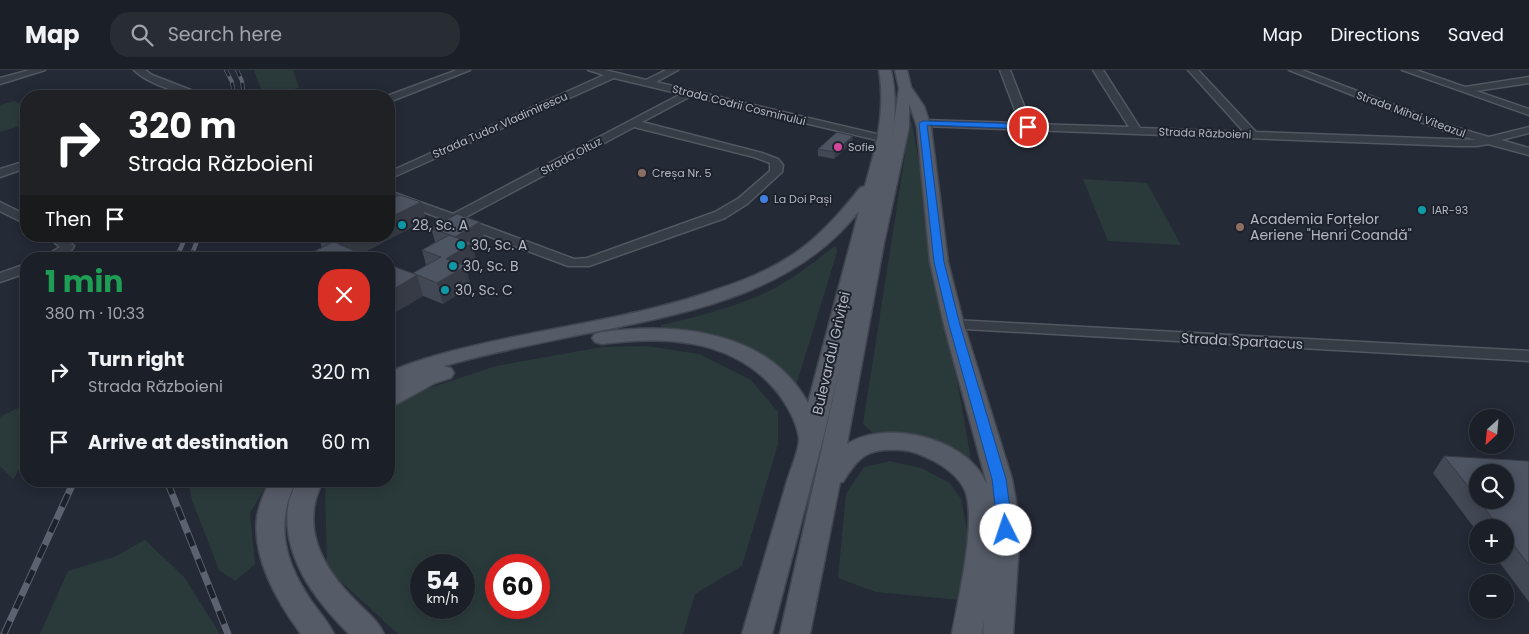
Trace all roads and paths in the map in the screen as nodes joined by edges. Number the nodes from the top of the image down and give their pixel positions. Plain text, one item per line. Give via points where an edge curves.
1 (40, 70) edge
2 (139, 70) edge
3 (465, 70) edge
4 (593, 70) edge
5 (673, 70) edge
6 (885, 70) edge
7 (1005, 70) edge
8 (1098, 70) edge
9 (1194, 70) edge
10 (1294, 70) edge
11 (1407, 70) edge
12 (612, 75) junction
13 (903, 79) edge
14 (1529, 80) edge
15 (0, 81) edge
16 (647, 83) junction
17 (1462, 89) junction
18 (185, 90) edge
19 (690, 93) junction
20 (395, 97) edge
21 (1529, 112) edge
22 (923, 123) junction
23 (632, 124) junction
24 (1028, 127) junction
25 (1529, 130) edge
26 (1137, 131) junction
27 (1253, 135) junction
28 (885, 139) junction
29 (1487, 140) junction
30 (1529, 152) edge
31 (20, 166) edge
32 (0, 173) edge
33 (395, 173) edge
34 (876, 176) junction
35 (395, 197) edge
36 (0, 206) edge
37 (20, 217) edge
38 (453, 219) junction
39 (62, 242) edge
40 (61, 252) edge
41 (20, 270) edge
42 (0, 278) edge
43 (954, 325) junction
44 (1529, 356) edge
45 (395, 377) edge
46 (395, 396) edge
47 (811, 438) junction
48 (280, 487) edge
49 (308, 487) edge
50 (825, 496) junction
51 (288, 586) junction
52 (319, 634) edge
53 (333, 634) edge
54 (369, 634) edge
55 (757, 634) edge
56 (795, 634) edge
57 (967, 634) edge
58 (998, 634) edge

1 - 15 street
2 - 18 street
3 - 20 street
4 - 12 street, Strada Codrii Cosminului
5 - 16 street
6 - 28 main road, Bulevardul Griviței via 889,88
7 - 24 street
8 - 26 street
9 - 27 street
10 - 29 street, Strada Mihai Viteazul via 1396,110
11 - 17 street
12 - 16 street, Strada Codrii Cosminului
12 - 33 street, Strada Tudor Vladimirescu
13 - 22 main road, Bulevardul Griviței
13 - 50 main road, Bulevardul Griviței via 902,127 875,242
14 - 17 street
16 - 19 street, Strada Codrii Cosminului
17 - 21 street
19 - 23 street, Strada Oituz
19 - 28 street, Strada Codrii Cosminului
22 - 24 street, Strada Războieni
22 - 43 main road, Bulevardul Griviței via 939,262
23 - 38 street, Strada Oituz
23 - 38 street via 766,158 774,161 776,172 720,216 589,262 573,263
24 - 26 street, Strada Războieni
25 - 29 street
26 - 27 street, Strada Războieni
27 - 29 street, Strada Războieni via 1459,144
28 - 34 main road, Bulevardul Griviței
29 - 30 street, Strada Mihai Viteazul
31 - 32 street
34 - 45 main road via 854,210 824,240 785,268 742,290 654,314 460,355
34 - 47 main road, Bulevardul Griviței
35 - 38 street
36 - 37 street
39 - 40 street via 67,246
41 - 42 street
43 - 44 street, Strada Spartacus
43 - 58 main road, Bulevardul Griviței via 999,479 1004,508 1005,548
46 - 47 main road via 427,378 499,358 611,336 680,335 731,347 752,357 774,374 790,391
47 - 55 main road, Bulevardul Griviței
48 - 51 main road via 270,520 272,552
49 - 54 main road via 301,506 302,534 312,567 334,600
50 - 56 main road, Bulevardul Griviței
50 - 57 main road via 842,459 851,450 871,442 915,444 934,450 961,466 979,492 982,514
51 - 52 main road
51 - 53 main road

